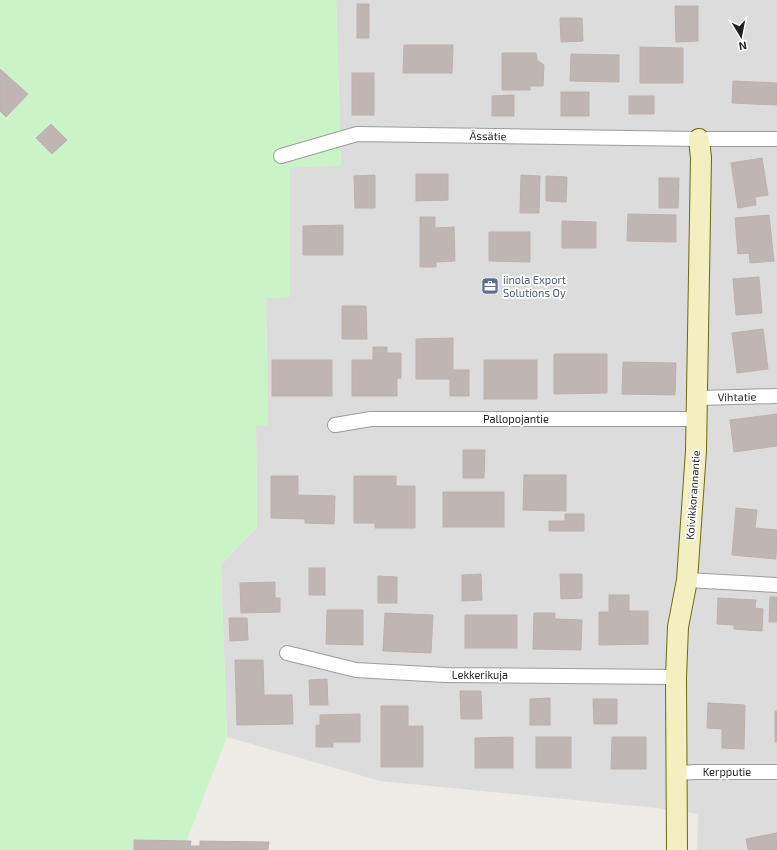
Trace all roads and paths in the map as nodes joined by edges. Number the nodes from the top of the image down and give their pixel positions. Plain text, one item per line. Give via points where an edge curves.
1 (699, 139) junction
2 (777, 139) edge
3 (281, 156) dead end
4 (777, 396) edge
5 (698, 398) junction
6 (697, 419) junction
7 (335, 425) dead end
8 (687, 580) junction
9 (777, 585) edge
10 (287, 653) dead end
11 (676, 677) junction
12 (777, 772) edge
13 (677, 773) junction
14 (677, 850) edge

1 - 2 street
1 - 3 street, Ässätie via 357,134
1 - 5 street, Koivikkorannantie via 701,158
4 - 5 street, Vihtatie
5 - 6 street, Koivikkorannantie
6 - 7 street, Pallopojantie via 371,419
6 - 8 street, Koivikkorannantie
8 - 9 street
8 - 11 street, Koivikkorannantie via 678,627
10 - 11 street, Lekkerikuja via 356,670 445,675
11 - 13 street, Koivikkorannantie
12 - 13 street, Kerpputie
13 - 14 street, Koivikkorannantie

